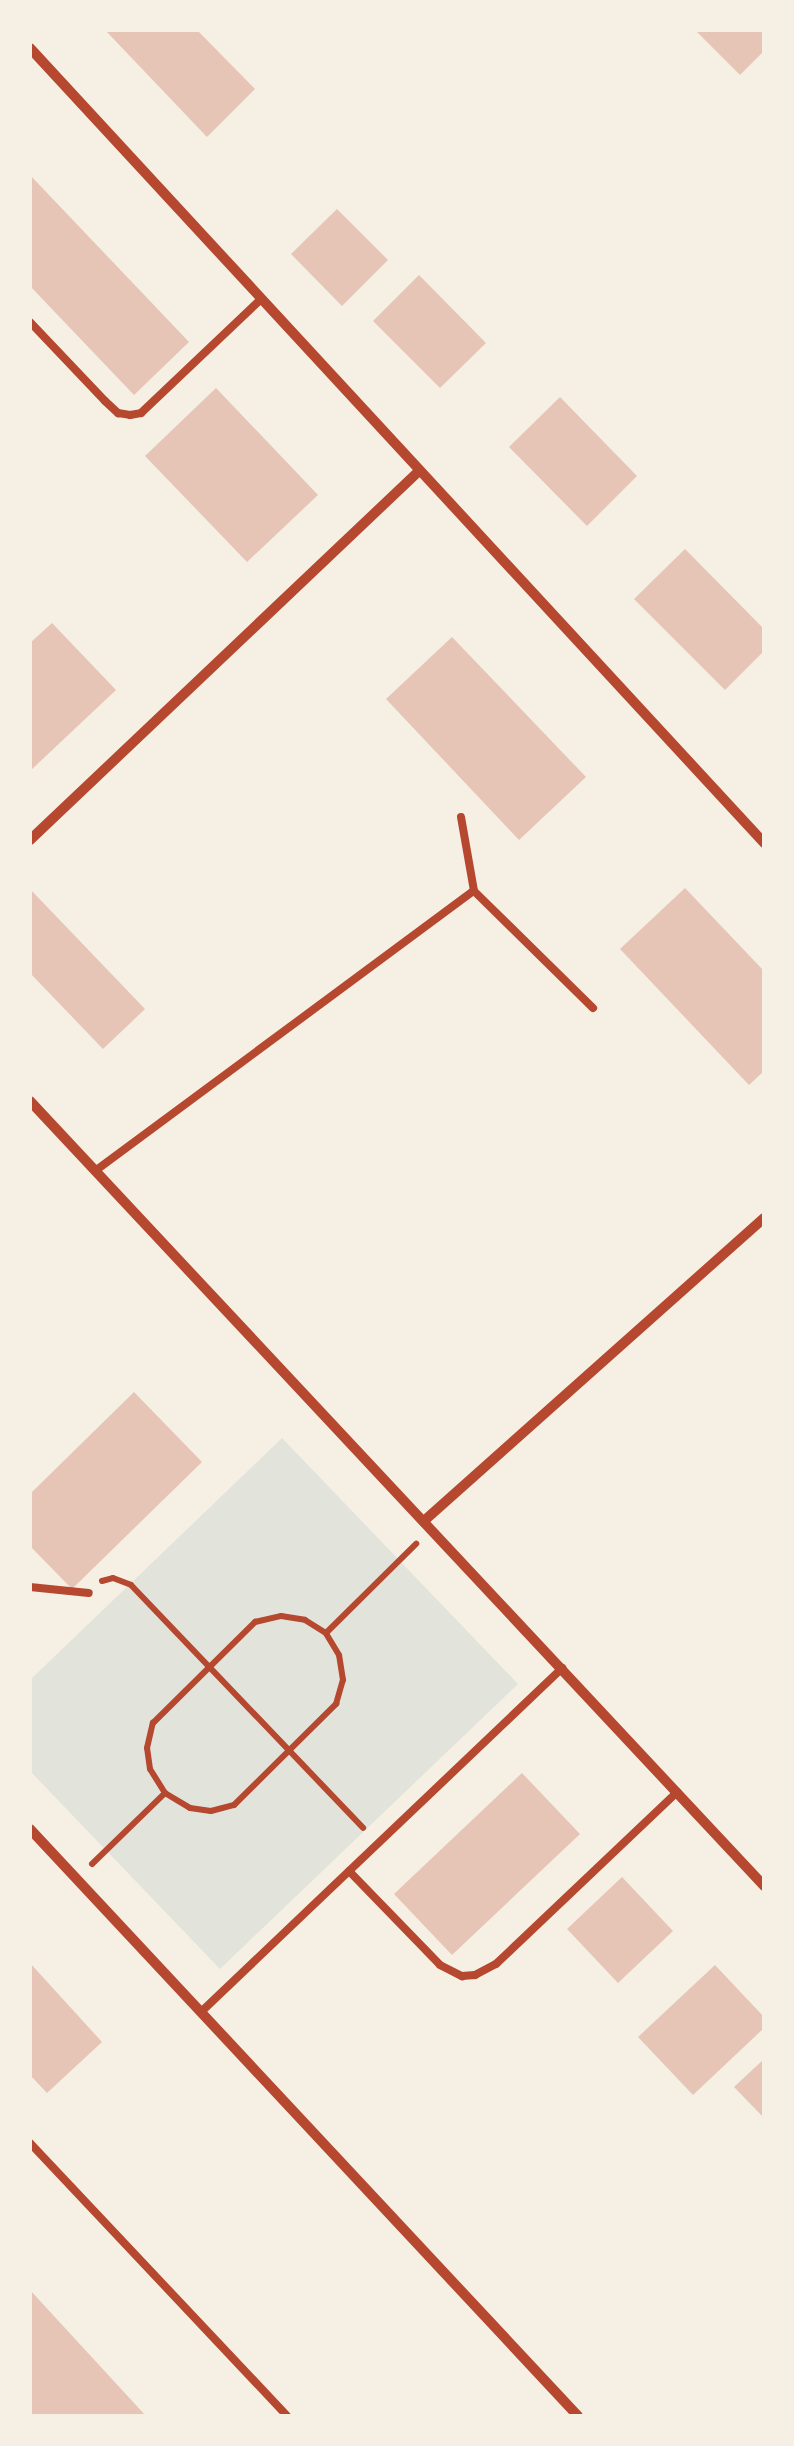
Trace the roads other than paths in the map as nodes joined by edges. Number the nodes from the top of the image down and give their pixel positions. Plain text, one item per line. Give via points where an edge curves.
1 (30, 48) edge
2 (261, 299) junction
3 (30, 322) edge
4 (419, 470) junction
5 (461, 817) dead end
6 (30, 840) edge
7 (764, 843) edge
8 (474, 890) junction
9 (594, 1008) dead end
10 (30, 1101) edge
11 (96, 1171) junction
12 (764, 1218) edge
13 (429, 1524) junction
14 (30, 1587) edge
15 (89, 1593) road end
16 (562, 1668) junction
17 (677, 1792) junction
18 (30, 1829) edge
19 (349, 1871) junction
20 (764, 1886) edge
21 (201, 2012) junction
22 (30, 2144) edge
23 (287, 2416) edge
24 (578, 2416) edge

1 - 2 street
2 - 3 lane via 141,414 130,416 105,401
2 - 4 street
4 - 6 street
4 - 7 street
5 - 8 lane
8 - 9 lane
8 - 11 lane
10 - 11 street
11 - 13 street
12 - 13 street
13 - 16 street
14 - 15 lane
16 - 17 street
16 - 19 lane
17 - 19 lane via 496,1964 476,1975 440,1965
17 - 20 street
18 - 21 street
19 - 21 lane
21 - 24 street
22 - 23 lane

